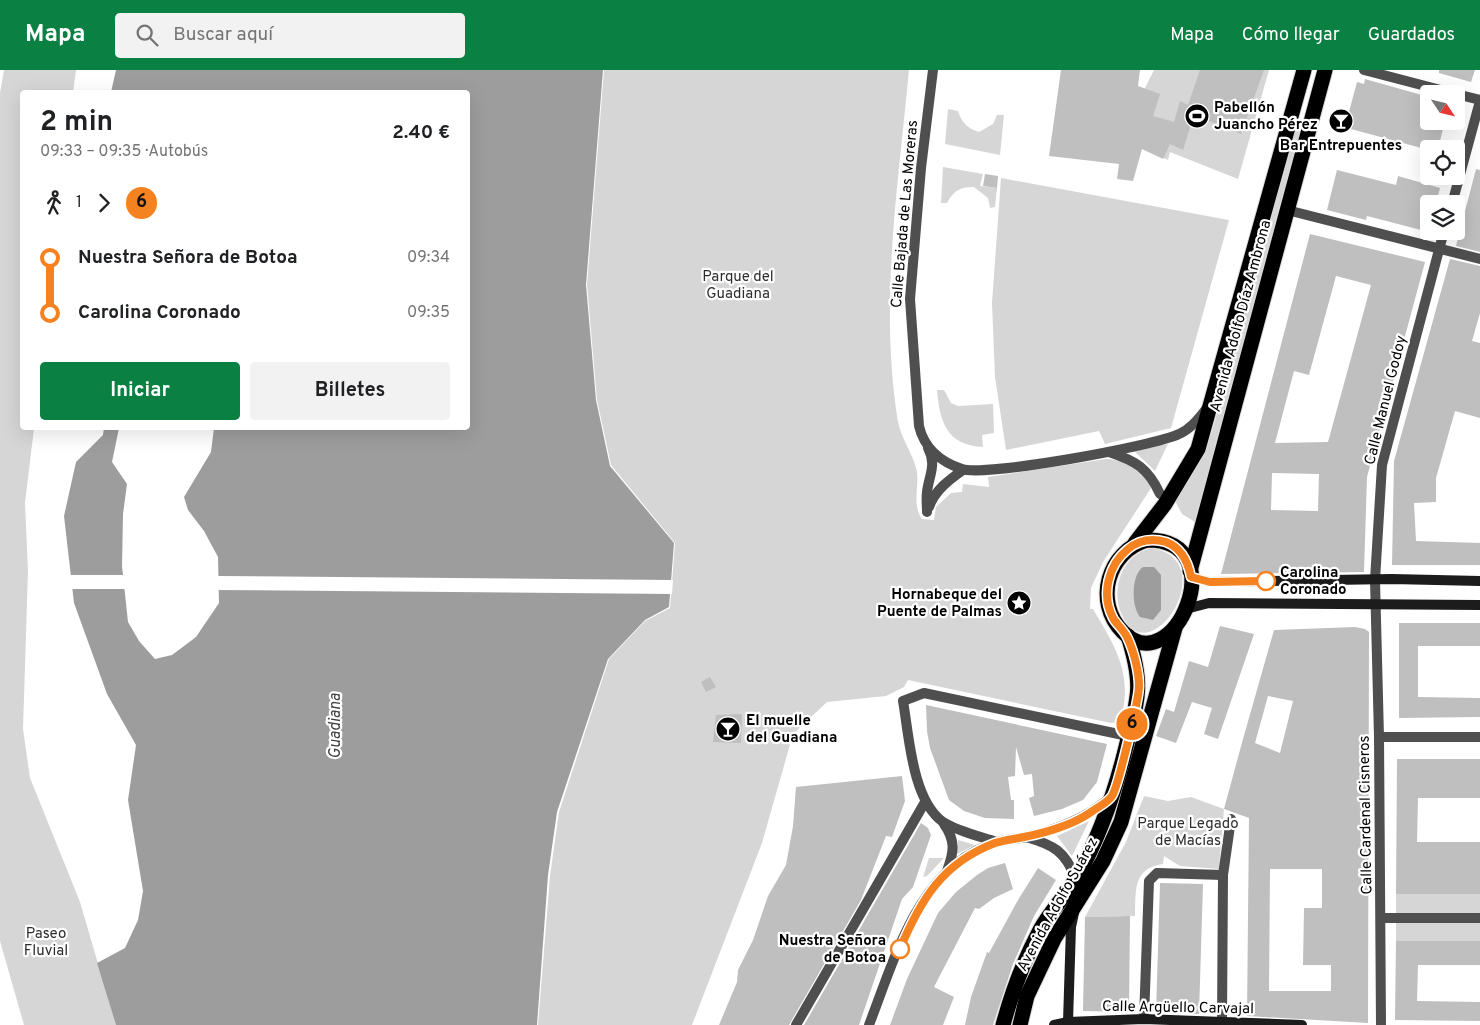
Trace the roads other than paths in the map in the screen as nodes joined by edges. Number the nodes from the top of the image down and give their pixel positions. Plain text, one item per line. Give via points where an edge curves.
1 (933, 70) edge
2 (1304, 70) edge
3 (1312, 70) edge
4 (1324, 70) edge
5 (1364, 70) edge
6 (1422, 85) edge
7 (1465, 97) edge
8 (1480, 101) edge
9 (1286, 136) junction
10 (1454, 195) edge
11 (1287, 210) junction
12 (1442, 240) edge
13 (1440, 249) junction
14 (1480, 259) edge
15 (1213, 402) junction
16 (928, 448) junction
17 (1108, 452) junction
18 (963, 470) junction
19 (1160, 494) dead end
20 (1135, 543) junction
21 (1191, 574) junction
22 (1375, 580) junction
23 (1480, 581) edge
24 (1480, 605) edge
25 (1376, 606) junction
26 (1186, 609) junction
27 (1175, 628) junction
28 (1128, 636) junction
29 (1128, 736) junction
30 (1379, 737) junction
31 (1480, 737) edge
32 (1112, 796) junction
33 (925, 802) junction
34 (1231, 819) dead end
35 (942, 821) junction
36 (1025, 837) junction
37 (996, 842) junction
38 (946, 873) junction
39 (1223, 875) junction
40 (1076, 879) junction
41 (1076, 905) junction
42 (1381, 918) junction
43 (1480, 918) edge
44 (1144, 1019) junction
45 (1222, 1021) junction
46 (1068, 1023) edge
47 (1234, 1024) edge
48 (796, 1025) edge
49 (869, 1025) edge
50 (1003, 1025) edge
51 (1020, 1025) edge
52 (1054, 1025) edge
53 (1302, 1025) edge
54 (1381, 1025) edge

1 - 16 street, Calle Bajada de Las Moreras via 910,299 919,426
2 - 9 highway, Avenida Adolfo Díaz Ambrona
3 - 9 highway via 1298,117
4 - 11 highway, Avenida Adolfo Díaz Ambrona
5 - 6 street
7 - 8 street
8 - 10 street
9 - 15 highway, Avenida Adolfo Díaz Ambrona
11 - 13 street
11 - 21 highway, Avenida Adolfo Díaz Ambrona
12 - 13 street, Calle Manuel Godoy
13 - 14 street
13 - 22 street, Calle Manuel Godoy via 1382,464
15 - 17 street via 1182,433
15 - 20 highway, Avenida Adolfo Díaz Ambrona via 1198,449 1188,468
16 - 18 street
16 - 18 street, Calle Bajada de Las Moreras via 933,467 927,491 927,512 932,498
17 - 18 street via 984,471
17 - 19 street via 1127,458 1146,470
20 - 21 highway via 1158,540 1172,544 1180,551
20 - 28 highway via 1114,564 1106,592 1114,620
21 - 22 main road via 1214,582
21 - 26 highway
22 - 23 main road
22 - 25 street, Calle Manuel Godoy
24 - 25 main road
25 - 26 main road via 1210,603
25 - 30 street, Calle Cardenal Cisneros
26 - 27 highway
27 - 28 highway via 1158,640 1147,642
27 - 41 highway, Avenida Adolfo Suárez via 1121,822 1103,861
28 - 29 highway, Avenida Adolfo Suárez via 1140,686
29 - 32 highway, Avenida Adolfo Suárez
29 - 33 street via 924,693 903,700 918,783
30 - 31 street
30 - 42 street, Calle Cardenal Cisneros
32 - 36 street via 1079,820
32 - 40 highway, Avenida Adolfo Suárez via 1098,835
33 - 35 street
33 - 48 street
34 - 39 street
35 - 37 street
35 - 38 street via 953,840
36 - 37 street
36 - 40 street via 1056,848 1065,856
37 - 38 street via 968,856
38 - 49 street via 926,895 912,919
39 - 44 street via 1157,873 1149,880
39 - 45 street
40 - 50 highway, Avenida Adolfo Suárez via 1041,929 1012,992
41 - 46 main road via 1071,927
41 - 51 highway, Avenida Adolfo Suárez via 1054,939 1027,996
42 - 43 street
42 - 54 street, Calle Cardenal Cisneros
44 - 45 main road, Calle Argüello Carvajal
44 - 46 main road, Calle Argüello Carvajal
45 - 47 main road, Calle Argüello Carvajal
46 - 52 main road, Calle Argüello Carvajal
47 - 53 main road, Calle Argüello Carvajal

